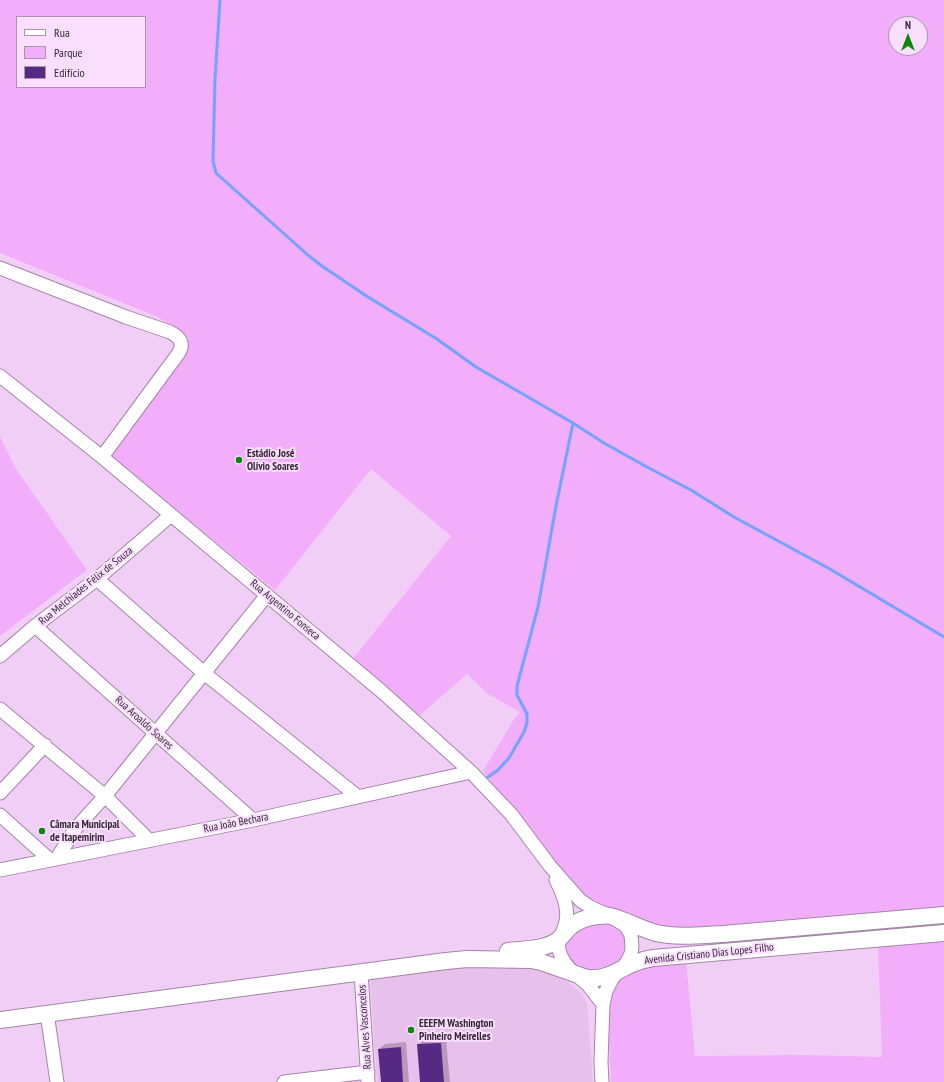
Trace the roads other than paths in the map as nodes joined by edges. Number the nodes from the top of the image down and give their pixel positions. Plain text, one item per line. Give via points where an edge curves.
1 (0, 268) edge
2 (0, 376) edge
3 (102, 457) junction
4 (171, 515) junction
5 (97, 579) junction
6 (267, 595) junction
7 (35, 626) junction
8 (0, 656) edge
9 (204, 673) junction
10 (0, 709) edge
11 (155, 733) junction
12 (45, 746) junction
13 (471, 772) junction
14 (0, 793) edge
15 (105, 796) junction
16 (357, 796) junction
17 (0, 815) edge
18 (253, 820) junction
19 (149, 840) junction
20 (53, 859) junction
21 (550, 866) junction
22 (0, 870) edge
23 (944, 915) edge
24 (610, 916) junction
25 (944, 933) edge
26 (559, 940) junction
27 (467, 959) junction
28 (618, 971) junction
29 (361, 972) junction
30 (573, 972) junction
31 (603, 1004) junction
32 (47, 1013) junction
33 (0, 1020) edge
34 (368, 1077) edge
35 (57, 1082) edge
36 (284, 1082) edge
37 (602, 1082) edge

1 - 3 street via 170,332 181,341 182,347 178,354
2 - 3 street, Rua Argentino Fonseca
3 - 4 street, Rua Argentino Fonseca
4 - 5 street, Rua Melchíades Félix de Souza
4 - 6 street, Rua Argentino Fonseca
5 - 7 street, Rua Melchíades Félix de Souza
5 - 9 street
6 - 9 street
6 - 13 street, Rua Argentino Fonseca via 380,690
7 - 8 street, Rua Melchíades Félix de Souza
7 - 11 street, Rua Aroaldo Soares
9 - 11 street
9 - 16 street
10 - 12 street
11 - 15 street
11 - 18 street, Rua Aroaldo Soares
12 - 14 street
12 - 15 street
13 - 16 street, Rua João Bechara
13 - 21 street, Rua Argentino Fonseca via 511,814
15 - 19 street
15 - 20 street
16 - 18 street, Rua João Bechara
17 - 20 street
18 - 19 street, Rua João Bechara
19 - 20 street, Rua João Bechara
20 - 22 street, Rua João Bechara
21 - 24 street via 580,900
21 - 26 street via 562,892 567,911
23 - 24 main road, Avenida Cristiano Dias Lopes Filho via 686,936 655,933
24 - 26 main road, Avenida Cristiano Dias Lopes Filho via 582,920 569,928
24 - 28 street via 626,926 631,935 631,954
25 - 28 main road, Avenida Cristiano Dias Lopes Filho via 659,957 642,960
26 - 27 main road, Avenida Cristiano Dias Lopes Filho via 538,947 496,952
26 - 30 street via 562,958
27 - 29 main road
27 - 30 main road, Avenida Cristiano Dias Lopes Filho via 531,960
28 - 30 main road, Avenida Cristiano Dias Lopes Filho via 594,978
28 - 31 street via 610,983
29 - 32 main road
29 - 34 street, Rua Alves Vasconcelos
30 - 31 street
31 - 37 street
32 - 33 main road
32 - 35 street
34 - 36 street

